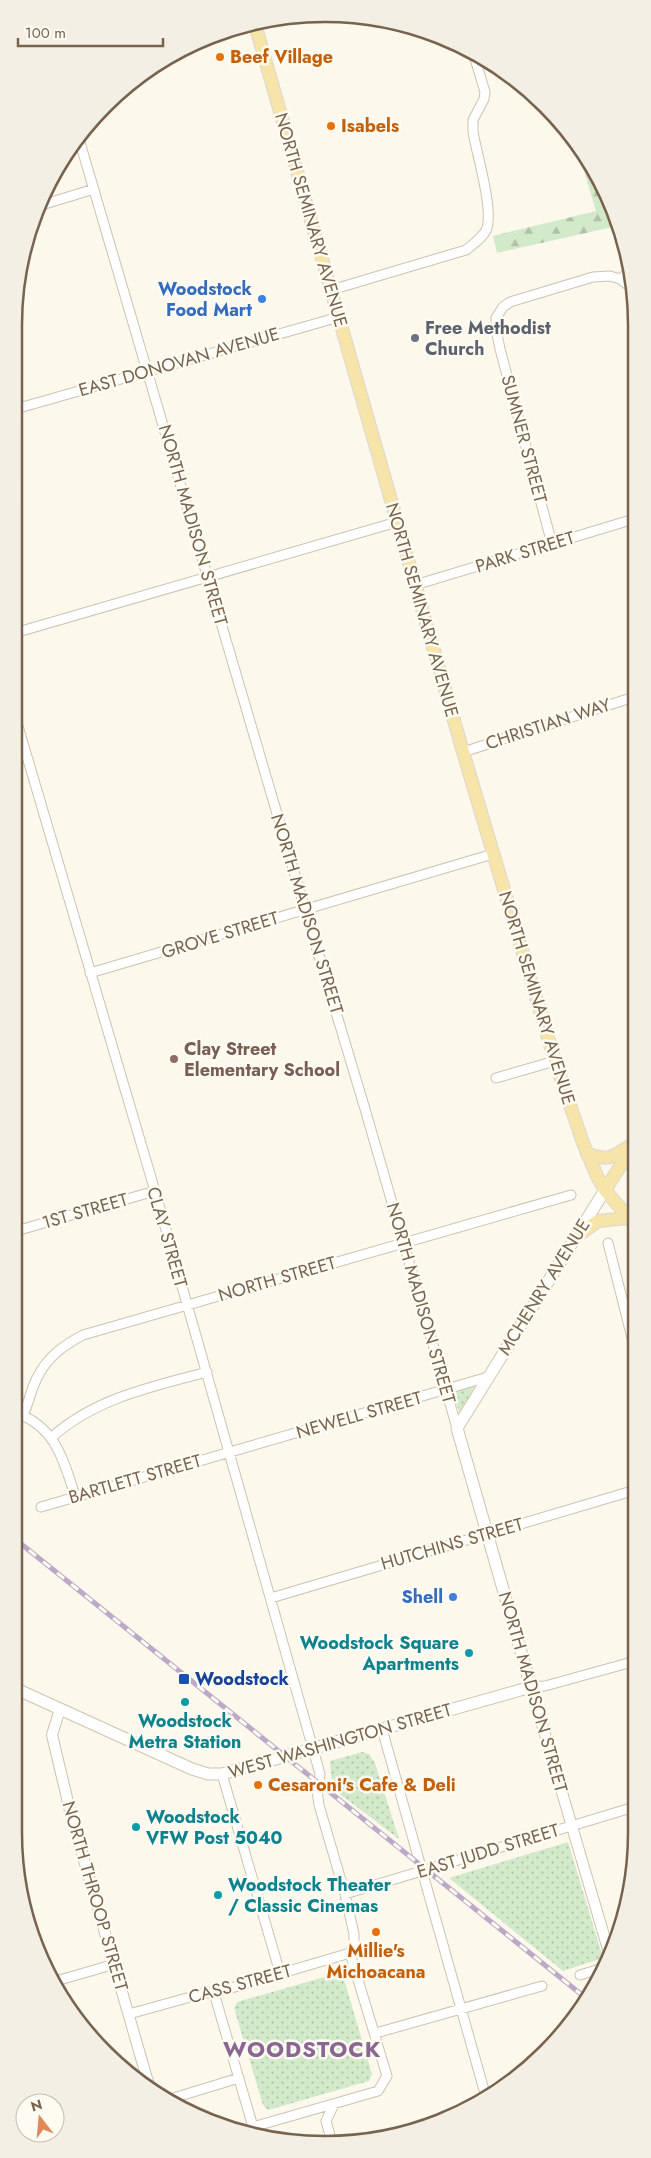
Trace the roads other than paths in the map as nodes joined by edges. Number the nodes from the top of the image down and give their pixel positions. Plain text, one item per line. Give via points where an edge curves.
1 (257, 30) edge
2 (476, 63) edge
3 (82, 146) edge
4 (94, 189) junction
5 (49, 203) edge
6 (624, 275) edge
7 (620, 279) junction
8 (626, 283) edge
9 (331, 290) junction
10 (338, 316) junction
11 (147, 371) junction
12 (22, 407) edge
13 (628, 521) edge
14 (397, 522) junction
15 (552, 544) junction
16 (208, 576) junction
17 (415, 585) junction
18 (22, 631) edge
19 (628, 699) edge
20 (22, 740) edge
21 (463, 752) junction
22 (493, 854) junction
23 (305, 909) junction
24 (90, 973) junction
25 (555, 1061) junction
26 (496, 1078) dead end
27 (628, 1148) edge
28 (628, 1153) edge
29 (587, 1154) junction
30 (605, 1190) junction
31 (155, 1191) junction
32 (570, 1195) dead end
33 (628, 1219) edge
34 (628, 1221) edge
35 (22, 1229) edge
36 (576, 1236) junction
37 (403, 1242) junction
38 (608, 1244) dead end
39 (186, 1305) junction
40 (628, 1322) edge
41 (206, 1372) junction
42 (488, 1377) junction
43 (446, 1389) junction
44 (22, 1408) edge
45 (22, 1416) edge
46 (457, 1428) junction
47 (52, 1437) junction
48 (230, 1452) junction
49 (628, 1492) edge
50 (75, 1496) junction
51 (41, 1507) dead end
52 (487, 1534) junction
53 (272, 1598) junction
54 (628, 1663) edge
55 (531, 1688) junction
56 (22, 1692) edge
57 (60, 1709) junction
58 (382, 1729) junction
59 (313, 1749) junction
60 (222, 1774) junction
61 (628, 1809) edge
62 (573, 1826) junction
63 (423, 1871) junction
64 (345, 1894) junction
65 (607, 1944) edge
66 (350, 1953) junction
67 (115, 1964) junction
68 (595, 1970) edge
69 (280, 1973) junction
70 (580, 1975) dead end
71 (61, 1980) edge
72 (542, 1986) dead end
73 (214, 1994) junction
74 (460, 2009) junction
75 (129, 2014) junction
76 (376, 2034) junction
77 (147, 2077) edge
78 (239, 2078) junction
79 (484, 2090) edge
80 (177, 2097) edge
81 (334, 2104) junction
82 (308, 2111) junction
83 (326, 2121) junction
84 (252, 2126) edge
85 (257, 2128) edge
86 (330, 2136) edge

1 - 9 main road, NORTH SEMINARY AVENUE
2 - 9 street via 485,92 473,120 473,132 489,213 487,229 466,250
3 - 4 street, NORTH MADISON STREET
4 - 5 street
4 - 11 street, NORTH MADISON STREET
6 - 7 street
7 - 8 street
7 - 15 street, SUMNER STREET via 593,277 516,299 505,305 496,322 496,334
9 - 10 main road, NORTH SEMINARY AVENUE
10 - 11 street, EAST DONOVAN AVENUE
10 - 14 main road, NORTH SEMINARY AVENUE
11 - 12 street, EAST DONOVAN AVENUE
11 - 16 street, NORTH MADISON STREET
13 - 15 street, PARK STREET
14 - 16 street
14 - 17 main road, NORTH SEMINARY AVENUE
15 - 17 street, PARK STREET
16 - 18 street
16 - 23 street, NORTH MADISON STREET
17 - 21 main road, NORTH SEMINARY AVENUE
19 - 21 street, CHRISTIAN WAY
20 - 24 street, CLAY STREET
21 - 22 main road, NORTH SEMINARY AVENUE
22 - 23 street, GROVE STREET
22 - 25 main road, NORTH SEMINARY AVENUE
23 - 24 street, GROVE STREET
23 - 37 street, NORTH MADISON STREET
24 - 31 street, CLAY STREET
25 - 26 street
25 - 29 main road, NORTH SEMINARY AVENUE
27 - 29 main road via 604,1159
28 - 30 main road, MCHENRY AVENUE
29 - 30 main road, NORTH SEMINARY AVENUE
30 - 33 main road, NORTH SEMINARY AVENUE
30 - 36 main road, MCHENRY AVENUE
31 - 35 street, 1ST STREET
31 - 39 street, CLAY STREET
32 - 37 street, NORTH STREET
34 - 36 main road via 598,1221
36 - 42 main road, MCHENRY AVENUE
37 - 39 street, NORTH STREET
37 - 43 street, NORTH MADISON STREET
38 - 40 street
39 - 41 street, CLAY STREET
39 - 44 street, NORTH STREET via 84,1335 68,1343 51,1357
41 - 47 street via 112,1399
41 - 48 street, CLAY STREET
42 - 43 street, NEWELL STREET
42 - 46 main road, MCHENRY AVENUE
43 - 46 street, NORTH MADISON STREET
43 - 48 street, NEWELL STREET
45 - 47 street
46 - 52 main road, NORTH MADISON STREET
47 - 50 street
48 - 50 street, BARTLETT STREET
48 - 53 street, CLAY STREET
49 - 52 street, HUTCHINS STREET
50 - 51 street, BARTLETT STREET
52 - 53 street, HUTCHINS STREET
52 - 55 main road, NORTH MADISON STREET
53 - 59 street, CLAY STREET
54 - 55 street
55 - 58 main road, WEST WASHINGTON STREET
55 - 62 street, NORTH MADISON STREET
56 - 57 main road, WEST WASHINGTON STREET
57 - 60 main road, WEST WASHINGTON STREET via 192,1769
57 - 67 street, NORTH THROOP STREET via 52,1735 70,1815
58 - 59 main road, WEST WASHINGTON STREET
58 - 63 street
59 - 60 main road, WEST WASHINGTON STREET
59 - 64 street, CLAY STREET via 320,1774 319,1804
60 - 69 street
61 - 62 street, EAST JUDD STREET
62 - 63 street, EAST JUDD STREET
62 - 65 street, NORTH MADISON STREET
63 - 64 street, EAST JUDD STREET
63 - 74 street
64 - 66 street, CLAY STREET via 354,1934
66 - 69 street, CASS STREET
66 - 76 street
67 - 71 street
67 - 75 street, NORTH THROOP STREET
68 - 70 street
69 - 73 street, CASS STREET
72 - 74 street
73 - 75 street, CASS STREET via 205,1993
73 - 78 street
74 - 76 street
74 - 79 street
75 - 77 street, NORTH THROOP STREET
76 - 81 street via 387,2076 378,2092
78 - 80 street
78 - 84 street
81 - 82 street
81 - 83 street
82 - 83 street
82 - 85 street
83 - 86 street

